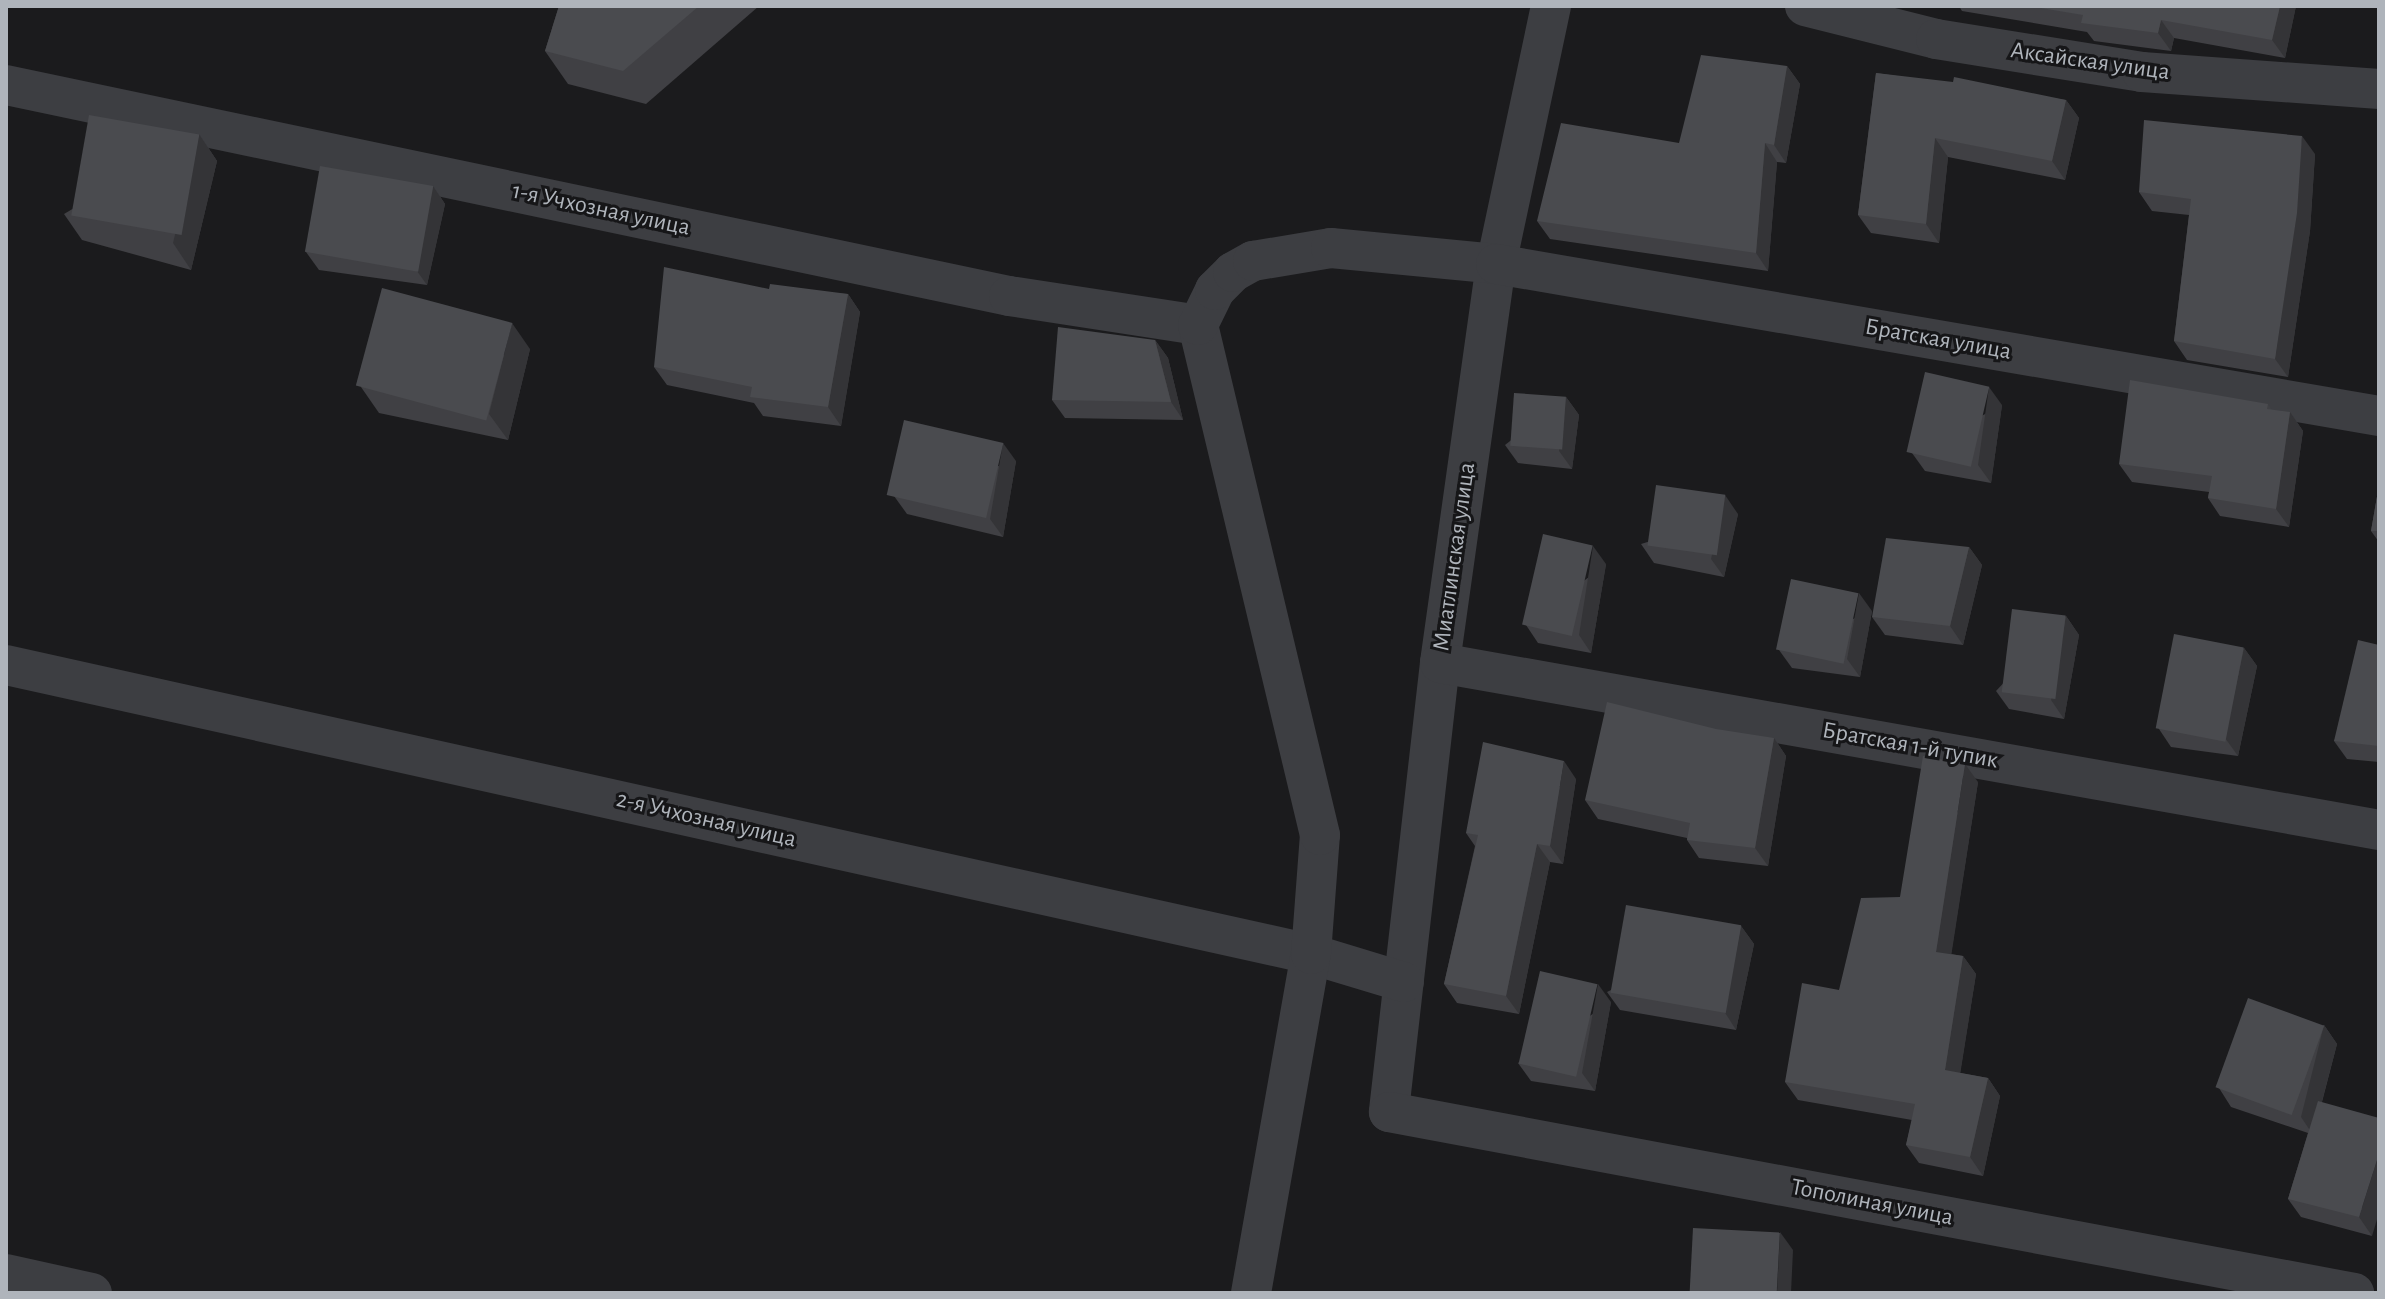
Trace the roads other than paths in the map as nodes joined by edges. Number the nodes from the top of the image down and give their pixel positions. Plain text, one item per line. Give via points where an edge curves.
1 (1551, 6) edge
2 (1805, 6) edge
3 (6, 85) edge
4 (2379, 89) edge
5 (1496, 264) junction
6 (1198, 325) junction
7 (2379, 416) edge
8 (1440, 663) junction
9 (6, 665) edge
10 (2379, 830) edge
11 (1311, 954) junction
12 (1404, 982) junction
13 (1389, 1112) joint
14 (6, 1274) edge
15 (92, 1293) edge
16 (1251, 1293) edge
17 (2354, 1293) edge

1 - 5 street, Миатлинская улица
2 - 4 street, Аксайская улица via 1936,39 2142,72
3 - 6 street, 1-я Учхозная улица via 1009,296
5 - 6 street, Братская улица via 1331,248 1253,261 1215,290
5 - 7 street, Братская улица
5 - 8 street, Миатлинская улица
6 - 11 street via 1320,835
8 - 10 street, Братская 1-й тупик
8 - 12 street, Миатлинская улица
9 - 11 street, 2-я Учхозная улица
11 - 12 street, 2-я Учхозная улица
11 - 16 street
12 - 13 street, Миатлинская улица
13 - 17 street, Тополиная улица
14 - 15 street

